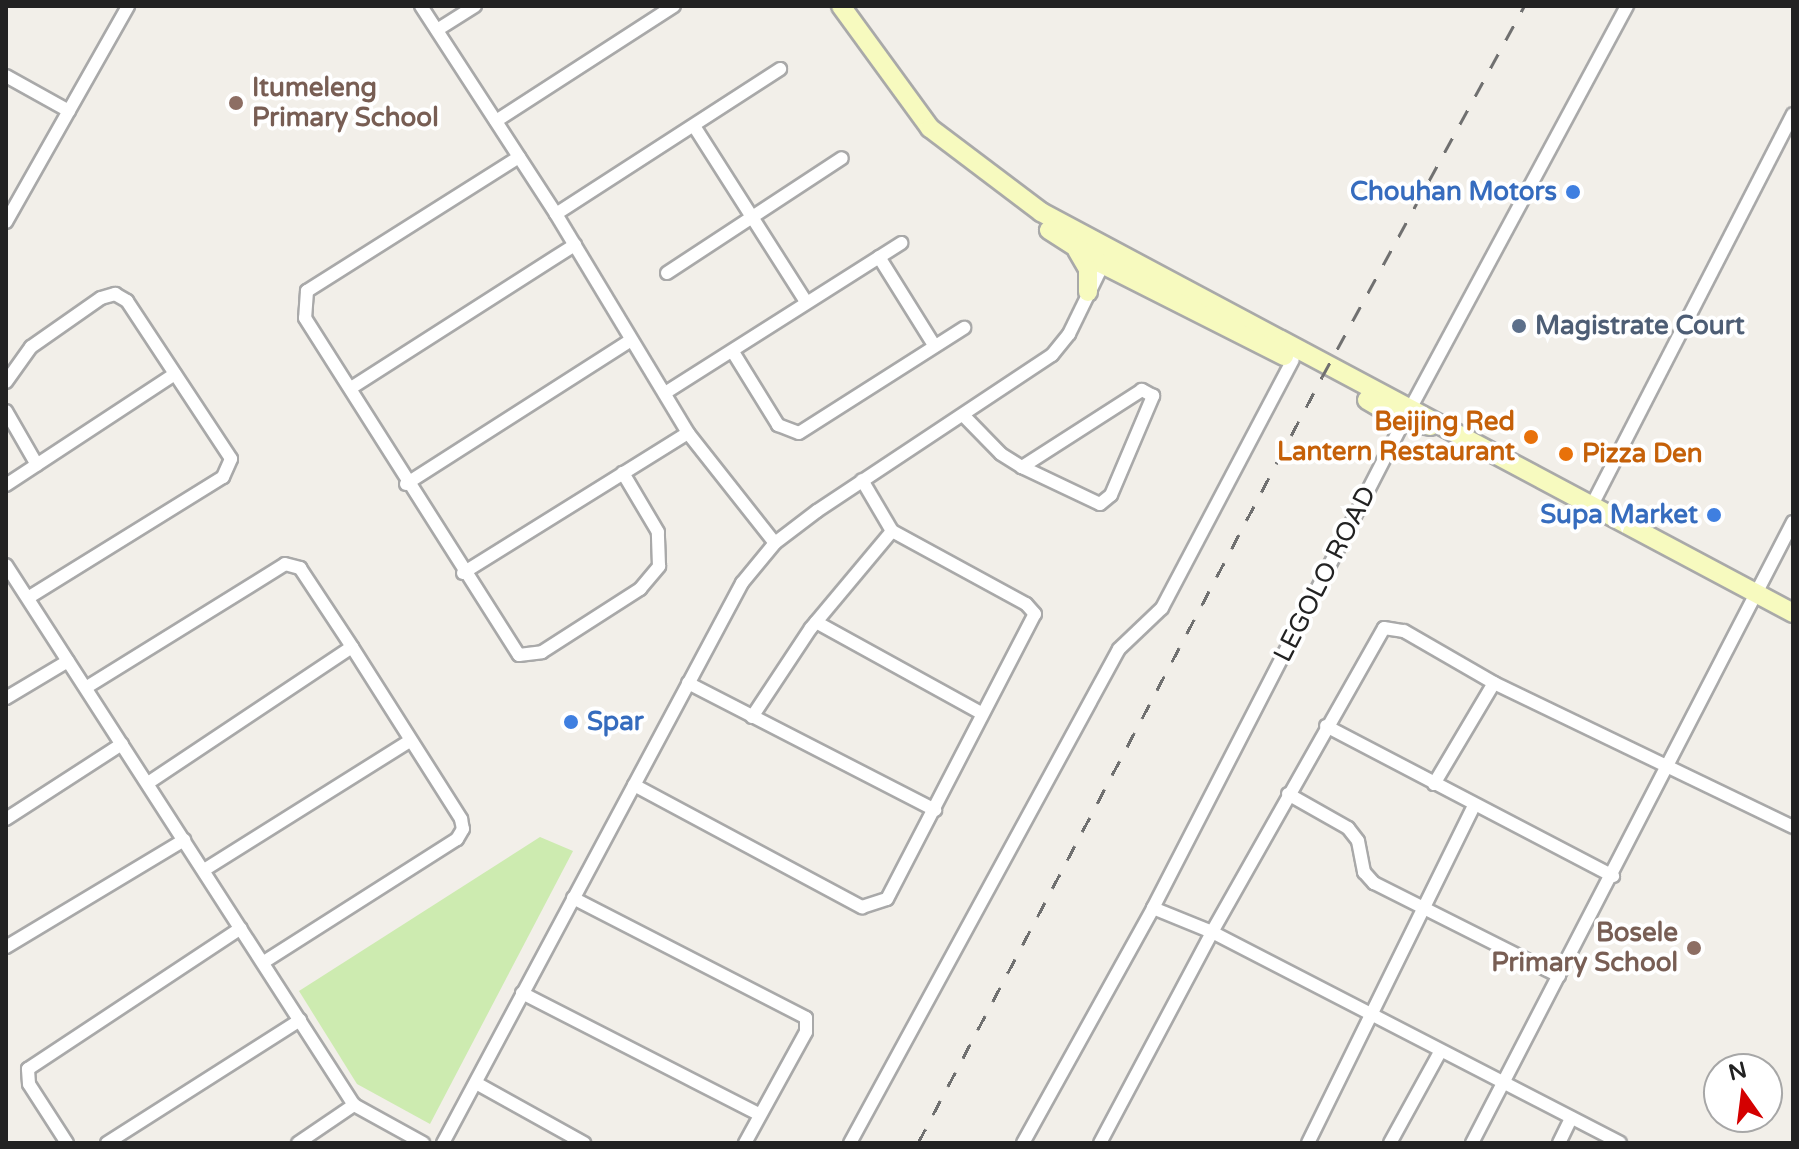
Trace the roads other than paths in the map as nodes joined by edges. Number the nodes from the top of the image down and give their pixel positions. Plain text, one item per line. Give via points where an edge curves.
1 (127, 6) edge
2 (421, 6) edge
3 (475, 6) edge
4 (674, 6) edge
5 (828, 6) edge
6 (841, 6) edge
7 (1627, 6) edge
8 (437, 30) junction
9 (780, 69) dead end
10 (6, 76) edge
11 (69, 111) junction
12 (1793, 114) edge
13 (496, 121) junction
14 (694, 126) junction
15 (519, 157) junction
16 (842, 158) dead end
17 (556, 214) junction
18 (751, 218) junction
19 (6, 222) edge
20 (901, 243) dead end
21 (575, 245) junction
22 (1074, 246) junction
23 (879, 257) junction
24 (1106, 257) junction
25 (667, 273) dead end
26 (1131, 279) junction
27 (1088, 292) junction
28 (806, 302) junction
29 (964, 328) dead end
30 (631, 340) junction
31 (934, 345) junction
32 (733, 352) junction
33 (1293, 360) junction
34 (175, 374) junction
35 (6, 382) edge
36 (351, 388) junction
37 (665, 393) junction
38 (6, 411) edge
39 (963, 415) junction
40 (1406, 415) junction
41 (688, 433) junction
42 (37, 465) junction
43 (1022, 467) junction
44 (623, 473) junction
45 (862, 480) junction
46 (406, 484) junction
47 (6, 485) edge
48 (1590, 509) junction
49 (1793, 522) edge
50 (892, 531) junction
51 (775, 543) junction
52 (6, 565) edge
53 (463, 573) junction
54 (1755, 595) junction
55 (28, 598) junction
56 (1793, 613) edge
57 (816, 622) junction
58 (352, 647) junction
59 (68, 661) junction
60 (688, 683) junction
61 (1494, 683) junction
62 (87, 687) junction
63 (6, 698) edge
64 (981, 713) junction
65 (752, 717) junction
66 (1326, 726) junction
67 (410, 741) junction
68 (122, 744) junction
69 (1667, 765) junction
70 (148, 783) junction
71 (1434, 784) junction
72 (634, 785) junction
73 (1288, 794) junction
74 (1474, 805) junction
75 (935, 810) junction
76 (6, 819) edge
77 (1793, 827) edge
78 (184, 840) junction
79 (204, 870) junction
80 (1613, 876) junction
81 (573, 898) junction
82 (1153, 908) junction
83 (1422, 911) junction
84 (241, 928) junction
85 (1212, 932) junction
86 (6, 947) edge
87 (264, 962) junction
88 (1559, 976) junction
89 (522, 993) junction
90 (1373, 1015) junction
91 (300, 1020) junction
92 (1440, 1052) junction
93 (1504, 1081) junction
94 (476, 1083) junction
95 (354, 1105) junction
96 (760, 1115) junction
97 (1571, 1118) junction
98 (67, 1143) edge
99 (107, 1143) edge
100 (298, 1143) edge
101 (423, 1143) edge
102 (443, 1143) edge
103 (584, 1143) edge
104 (745, 1143) edge
105 (850, 1143) edge
106 (1023, 1143) edge
107 (1100, 1143) edge
108 (1308, 1143) edge
109 (1390, 1143) edge
110 (1472, 1143) edge
111 (1559, 1143) edge
112 (1620, 1143) edge

1 - 11 street
2 - 8 street
3 - 8 street
4 - 13 street
5 - 22 main road via 879,85 923,136 985,189
6 - 24 main road via 888,77 959,155
7 - 40 street, LEGOLO ROAD
8 - 13 street
9 - 14 street
10 - 11 street
11 - 19 street
12 - 48 street
13 - 15 street
14 - 17 street
14 - 18 street
15 - 17 street
15 - 36 street via 307,291 305,318
16 - 18 street
17 - 21 street
18 - 25 street
18 - 28 street
20 - 23 street
21 - 30 street
21 - 36 street
22 - 24 main road
22 - 27 main road via 1088,269
23 - 28 street
23 - 31 street
24 - 26 main road
24 - 27 street
24 - 40 main road
26 - 27 main road via 1113,279
26 - 33 main road
27 - 39 street via 1052,355
28 - 32 street
29 - 31 street
30 - 37 street
30 - 46 street
31 - 32 street via 793,434 778,425
32 - 37 street
33 - 40 main road
33 - 105 street via 1162,608 1119,649
34 - 35 street via 127,301 115,294 101,298 31,347
34 - 42 street
34 - 55 street via 228,451 228,472
36 - 46 street
37 - 41 street
38 - 42 street
39 - 43 street via 989,445
39 - 45 street
40 - 48 main road
40 - 82 street, LEGOLO ROAD
41 - 44 street
41 - 51 street
42 - 47 street
43 - 43 street via 1100,504 1111,495 1153,396 1142,390
44 - 53 street
44 - 53 street via 658,532 659,566 640,589 542,652 519,655 510,648
45 - 50 street
45 - 51 street
46 - 53 street
48 - 54 main road
49 - 54 street
50 - 57 street
50 - 64 street via 1033,609 1034,618
51 - 60 street via 742,583
52 - 55 street
54 - 56 main road
54 - 69 street
55 - 59 street
57 - 64 street
57 - 65 street
58 - 62 street via 300,568 285,564
58 - 67 street
58 - 70 street
59 - 62 street
59 - 63 street
60 - 65 street
60 - 72 street
61 - 66 street via 1404,631 1384,628
61 - 69 street
61 - 71 street
62 - 68 street
64 - 75 street
65 - 75 street
66 - 71 street
66 - 73 street
67 - 79 street
67 - 87 street via 461,819 461,835
68 - 70 street
68 - 76 street
69 - 77 street
69 - 80 street
70 - 78 street
71 - 74 street
72 - 75 street via 862,907 887,899
72 - 81 street
73 - 83 street via 1348,828 1358,841 1364,872
73 - 85 street
74 - 80 street
74 - 83 street
78 - 79 street
78 - 86 street
79 - 84 street
80 - 88 street
81 - 89 street
81 - 96 street via 802,1012 806,1032
82 - 85 street
82 - 106 street, LEGOLO ROAD
83 - 88 street
83 - 90 street
84 - 87 street
84 - 98 street via 28,1069 29,1084
85 - 90 street
85 - 107 street
87 - 91 street
88 - 93 street
89 - 94 street
89 - 96 street
90 - 92 street
90 - 108 street
91 - 95 street
91 - 99 street
92 - 93 street
92 - 109 street
93 - 97 street
93 - 110 street
94 - 102 street
94 - 103 street
95 - 100 street
95 - 101 street
96 - 104 street
97 - 111 street
97 - 112 street

